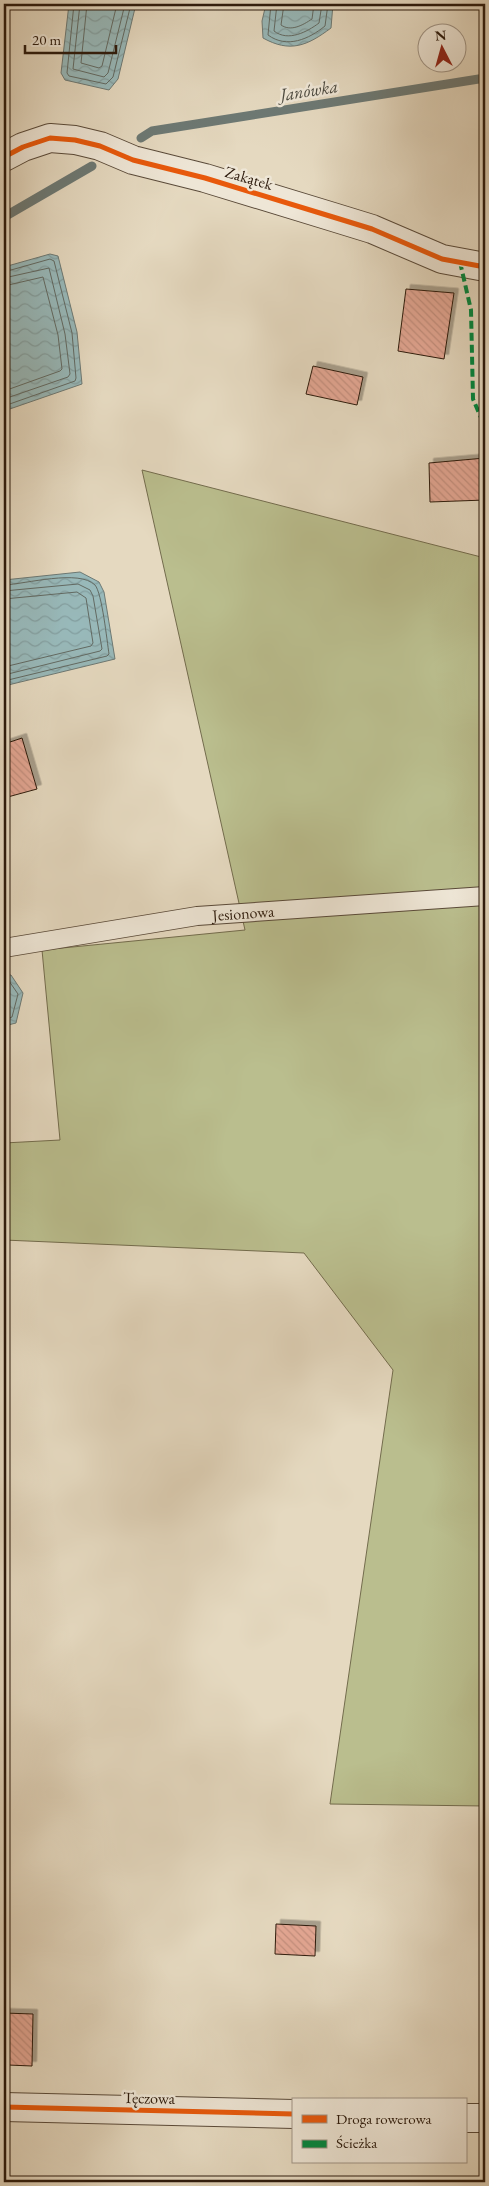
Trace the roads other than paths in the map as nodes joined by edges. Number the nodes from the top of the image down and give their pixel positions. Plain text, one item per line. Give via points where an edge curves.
1 (4, 157) edge
2 (485, 267) edge
3 (485, 896) edge
4 (4, 948) edge
5 (4, 2107) edge
6 (292, 2114) edge
7 (466, 2118) edge
8 (485, 2118) edge

1 - 2 street, Zakątek via 50,138 76,140 133,160 333,216 442,259
3 - 4 lane, Jesionowa via 196,916
5 - 6 street, Tęczowa
7 - 8 street

